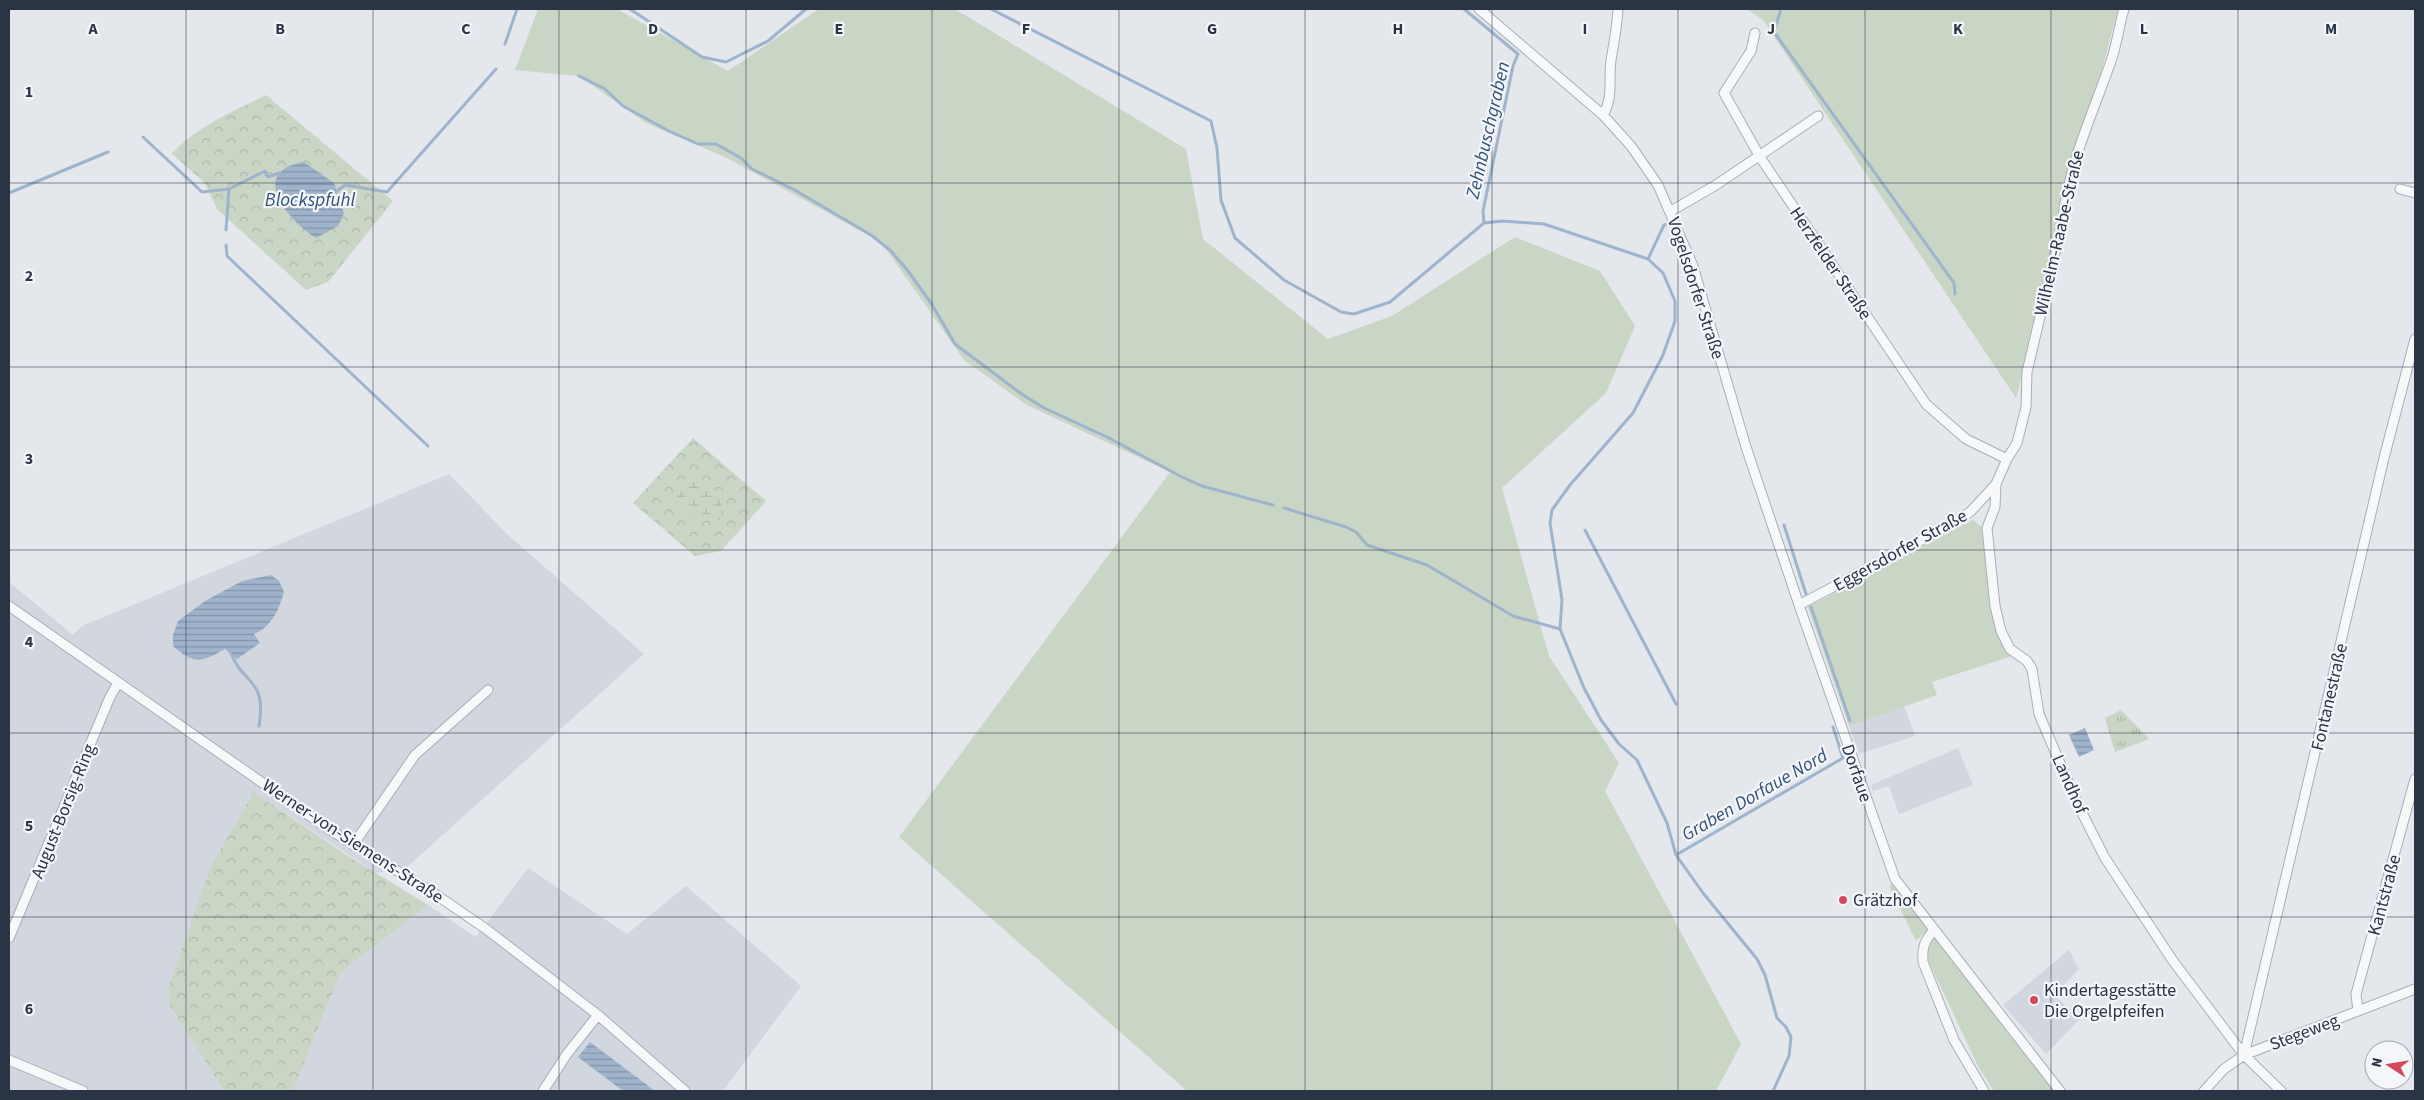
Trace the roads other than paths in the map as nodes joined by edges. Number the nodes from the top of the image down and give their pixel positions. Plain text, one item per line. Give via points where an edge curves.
1 (1479, 9) edge
2 (1618, 9) edge
3 (2124, 9) edge
4 (1755, 33) dead end
5 (1603, 115) junction
6 (1818, 116) dead end
7 (1760, 157) junction
8 (2400, 189) dead end
9 (2415, 194) edge
10 (1670, 211) junction
11 (2415, 339) edge
12 (2007, 459) junction
13 (1996, 484) junction
14 (1799, 605) junction
15 (9, 606) edge
16 (118, 683) junction
17 (488, 690) dead end
18 (2415, 779) edge
19 (353, 845) junction
20 (1934, 930) junction
21 (9, 938) edge
22 (2415, 989) edge
23 (2358, 1011) junction
24 (598, 1015) junction
25 (2244, 1055) junction
26 (9, 1060) edge
27 (83, 1091) edge
28 (543, 1091) edge
29 (686, 1091) edge
30 (1984, 1091) edge
31 (2060, 1091) edge
32 (2204, 1091) edge
33 (2281, 1091) edge

1 - 5 street, Vogelsdorfer Straße
2 - 5 street via 1611,63 1612,90
3 - 12 street, Wilhelm-Raabe-Straße via 2111,60 2067,190 2027,372 2026,407 2017,443
4 - 7 street, Herzfelder Straße via 1751,51 1724,93
5 - 10 street, Vogelsdorfer Straße via 1645,165
6 - 7 street
7 - 10 street
7 - 12 street, Herzfelder Straße via 1926,404 1966,438
8 - 9 street
10 - 14 street, Vogelsdorfer Straße via 1693,266 1746,447
11 - 25 street, Fontanestraße via 2384,458
12 - 13 street, Eggersdorfer Straße
13 - 14 street, Eggersdorfer Straße via 1970,512 1952,524
13 - 25 street, Landhof via 1995,507 1986,528 2001,631 2010,649 2032,669 2039,714 2065,778 2105,858 2173,961
14 - 20 street, Dorfaue via 1895,879
15 - 16 street, Werner-von-Siemens-Straße
16 - 19 street, Werner-von-Siemens-Straße
16 - 21 street, August-Borsig-Ring
17 - 19 street via 414,755
18 - 23 street, Kantstraße via 2356,994
19 - 24 street, Werner-von-Siemens-Straße via 486,929
20 - 30 street via 1922,949 1923,962 1954,1040
20 - 31 street, Dorfaue
22 - 23 street, Stegeweg
23 - 25 street, Stegeweg
24 - 28 street
24 - 29 street, Werner-von-Siemens-Straße
25 - 32 street, Stegeweg via 2224,1069
25 - 33 street, Landhof
26 - 27 street

